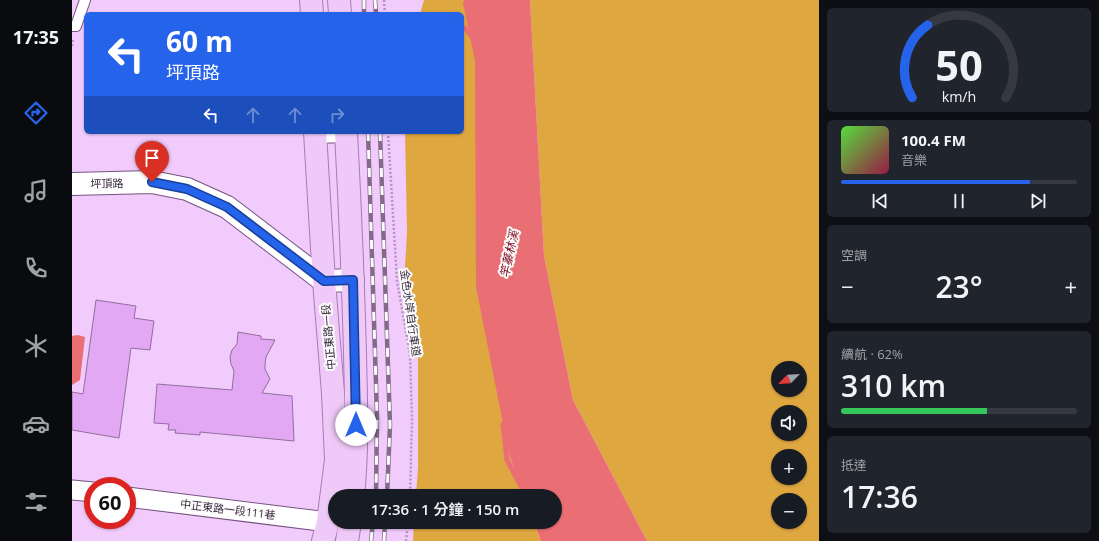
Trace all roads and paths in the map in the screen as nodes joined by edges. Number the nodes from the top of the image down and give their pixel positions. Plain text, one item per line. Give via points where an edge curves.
1 (85, 0) edge
2 (311, 0) edge
3 (339, 0) edge
4 (384, 0) edge
5 (312, 12) edge
6 (340, 12) edge
7 (385, 12) edge
8 (72, 26) edge
9 (313, 134) edge
10 (346, 134) edge
11 (388, 134) edge
12 (72, 184) edge
13 (353, 280) junction
14 (324, 281) junction
15 (354, 489) edge
16 (410, 489) edge
17 (72, 490) edge
18 (84, 491) edge
19 (136, 499) edge
20 (349, 529) edge
21 (407, 529) edge
22 (325, 532) edge
23 (347, 541) edge
24 (406, 541) edge

1 - 8 lane via 76,26
2 - 5 main road
3 - 6 main road
4 - 7 path
9 - 10 lane
9 - 14 main road, 中正東路一段
10 - 13 main road
11 - 16 path, 金色水岸自行車道 via 397,281 410,354
12 - 14 street, 坪頂路 via 152,182 187,189 227,207
13 - 14 street
13 - 15 main road via 356,470
14 - 22 main road, 中正東路一段 via 336,460
17 - 18 street
19 - 22 street, 中正東路一段111巷
20 - 23 main road
21 - 24 path

